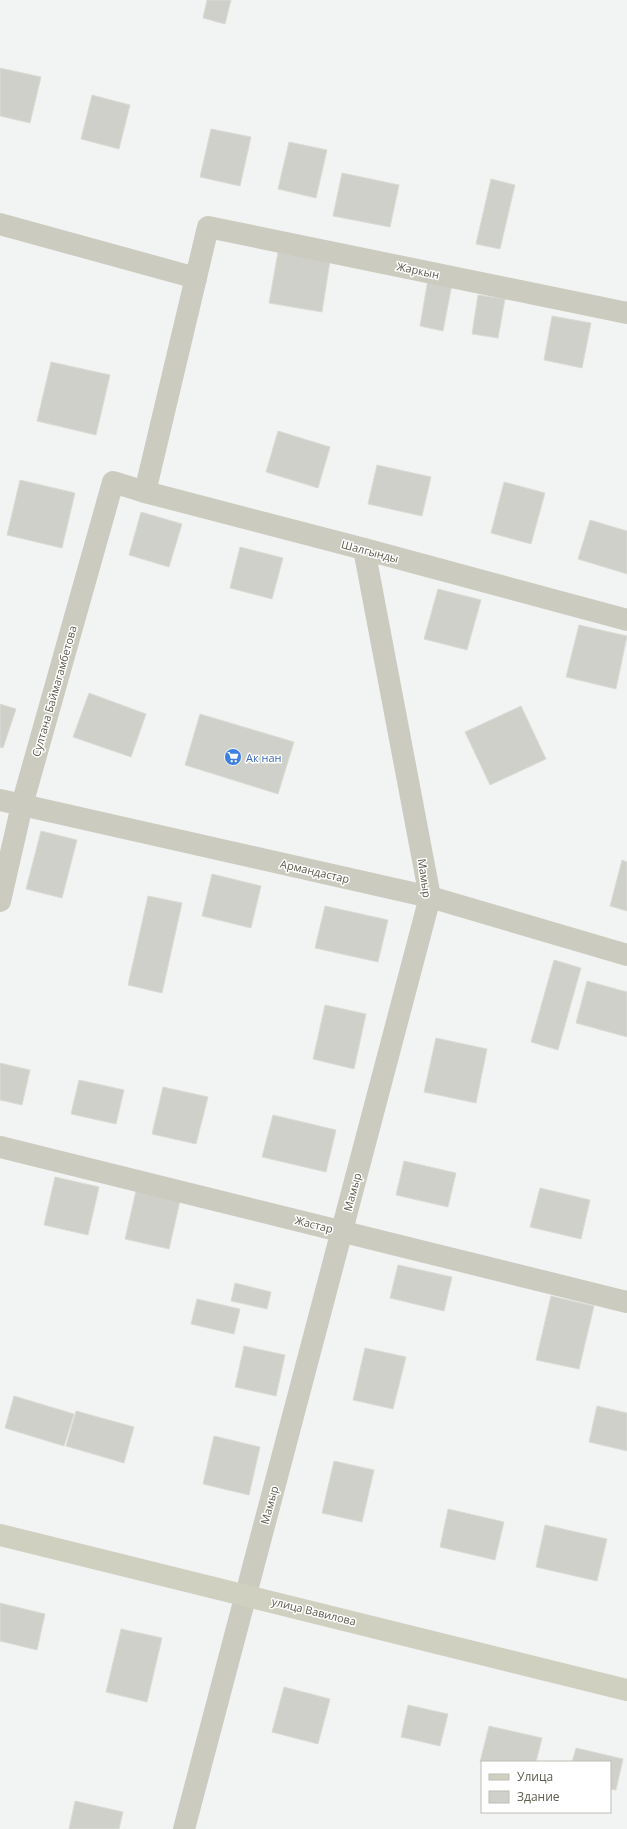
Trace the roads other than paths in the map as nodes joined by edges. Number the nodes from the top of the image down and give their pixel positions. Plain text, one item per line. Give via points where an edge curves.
1 (0, 224) edge
2 (196, 278) junction
3 (627, 313) edge
4 (113, 482) joint
5 (145, 492) junction
6 (364, 549) junction
7 (627, 620) edge
8 (0, 800) edge
9 (22, 805) junction
10 (430, 897) junction
11 (0, 901) edge
12 (627, 954) edge
13 (0, 1147) edge
14 (341, 1231) junction
15 (627, 1302) edge
16 (0, 1535) edge
17 (246, 1594) junction
18 (627, 1690) edge
19 (184, 1829) edge

1 - 2 street
2 - 3 street, Жаркын via 208,227
2 - 5 street
4 - 5 street, Шалгынды
4 - 9 street, Султана Баймагамбетова
5 - 6 street, Шалгынды
6 - 7 street, Шалгынды
6 - 10 street, Мамыр
8 - 9 street, Армандастар
9 - 10 street, Армандастар
9 - 11 street, Султана Баймагамбетова
10 - 12 street, Армандастар
10 - 14 street, Мамыр
13 - 14 street, Жастар
14 - 15 street, Жастар
14 - 17 street, Мамыр
16 - 17 street, улица Вавилова
17 - 18 street, улица Вавилова
17 - 19 street, Мамыр

